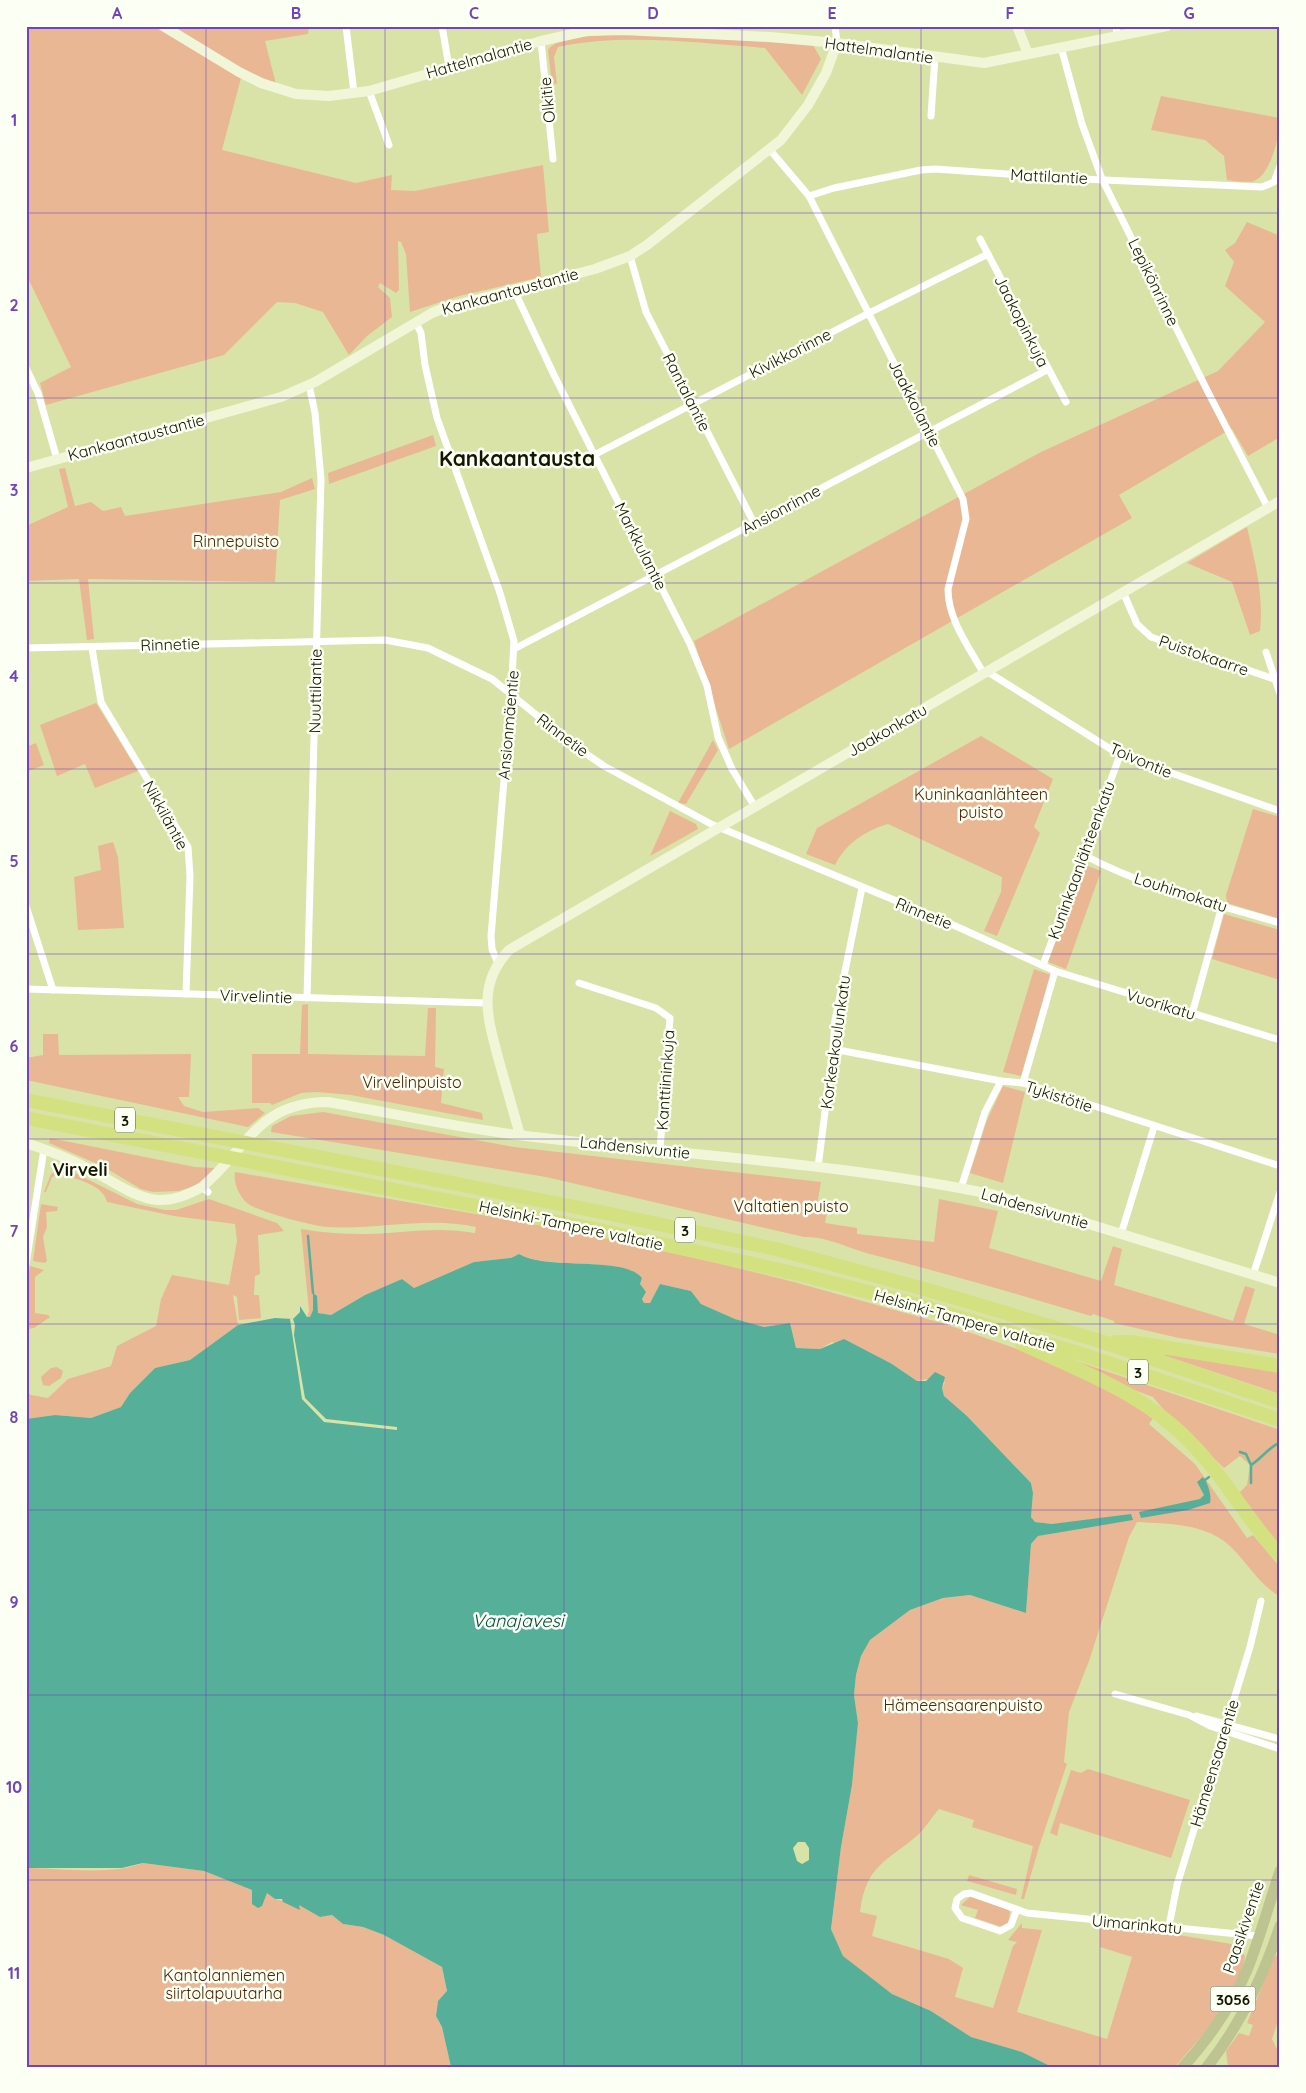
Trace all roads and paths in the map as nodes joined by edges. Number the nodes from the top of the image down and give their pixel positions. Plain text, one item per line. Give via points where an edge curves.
1 (163, 26) edge
2 (346, 26) edge
3 (442, 26) edge
4 (835, 26) edge
5 (1017, 26) edge
6 (1167, 26) edge
7 (1116, 30) edge
8 (541, 40) junction
9 (837, 43) junction
10 (1061, 47) junction
11 (1028, 54) junction
12 (935, 58) junction
13 (448, 66) junction
14 (369, 90) junction
15 (354, 92) junction
16 (931, 116) dead end
17 (389, 145) dead end
18 (770, 150) junction
19 (553, 159) dead end
20 (1280, 166) edge
21 (1102, 179) junction
22 (809, 196) junction
23 (980, 239) dead end
24 (988, 254) junction
25 (630, 256) junction
26 (514, 290) junction
27 (869, 313) junction
28 (416, 323) junction
29 (26, 368) edge
30 (1047, 370) junction
31 (309, 385) junction
32 (1066, 402) dead end
33 (694, 403) junction
34 (929, 432) junction
35 (594, 456) junction
36 (57, 459) junction
37 (26, 468) edge
38 (1280, 501) edge
39 (1268, 508) junction
40 (754, 523) junction
41 (655, 574) junction
42 (1123, 592) junction
43 (316, 640) junction
44 (26, 648) edge
45 (92, 648) junction
46 (514, 649) junction
47 (1266, 652) dead end
48 (986, 673) junction
49 (1278, 681) edge
50 (1280, 694) edge
51 (511, 696) junction
52 (1120, 755) junction
53 (755, 807) junction
54 (1280, 811) edge
55 (721, 827) junction
56 (1084, 855) junction
57 (862, 888) junction
58 (26, 906) edge
59 (1222, 906) junction
60 (1280, 923) edge
61 (498, 963) junction
62 (1042, 965) junction
63 (1055, 971) junction
64 (579, 983) dead end
65 (26, 989) edge
66 (53, 990) junction
67 (186, 994) junction
68 (307, 998) junction
69 (486, 1003) junction
70 (1192, 1014) junction
71 (1280, 1040) edge
72 (833, 1049) junction
73 (1001, 1081) junction
74 (1024, 1083) junction
75 (26, 1100) edge
76 (26, 1118) edge
77 (1154, 1127) junction
78 (520, 1136) junction
79 (26, 1143) edge
80 (44, 1149) junction
81 (660, 1149) junction
82 (1280, 1166) edge
83 (818, 1167) junction
84 (961, 1188) junction
85 (1280, 1192) edge
86 (1121, 1234) junction
87 (26, 1264) edge
88 (1253, 1275) junction
89 (1280, 1283) edge
90 (995, 1329) junction
91 (1100, 1341) junction
92 (1280, 1366) edge
93 (1280, 1402) edge
94 (1280, 1420) edge
95 (1280, 1555) edge
96 (1262, 1601) dead end
97 (1115, 1694) dead end
98 (1225, 1727) junction
99 (1280, 1739) edge
100 (1280, 1749) edge
101 (1280, 1871) edge
102 (1017, 1909) junction
103 (1169, 1926) junction
104 (1280, 1926) edge
105 (1258, 1936) junction
106 (1278, 1937) edge
107 (1194, 2055) junction
108 (1207, 2066) edge
109 (1183, 2067) edge

1 - 15 street, Hattelmalantie via 239,72 271,87 310,96
2 - 15 street
3 - 13 street
4 - 9 street
5 - 11 street
6 - 7 street, Hattelmalantie
7 - 10 street, Hattelmalantie
8 - 9 street, Hattelmalantie via 586,31 623,30 702,32
8 - 13 street, Hattelmalantie
8 - 19 street, Olkitie
9 - 12 street, Hattelmalantie
9 - 18 street, Kankaantaustantie via 826,74 808,104 791,129
10 - 11 street, Hattelmalantie
10 - 21 street, Lepikönrinne via 1082,124
11 - 12 street, Hattelmalantie via 984,63
12 - 16 street
13 - 14 street, Hattelmalantie
14 - 15 street, Hattelmalantie
14 - 17 street
18 - 22 street, Jaakkolantie
18 - 25 street, Kankaantaustantie
20 - 21 street, Mattilantie via 1274,182 1262,188
21 - 22 street, Mattilantie via 921,170
21 - 39 street, Lepikönrinne
22 - 27 street, Jaakkolantie
23 - 24 street, Jaakopinkuja
24 - 27 street, Kivikkorinne
24 - 30 street, Jaakopinkuja
25 - 26 street, Kankaantaustantie via 595,269
25 - 33 street, Rantalantie via 646,312
26 - 28 street, Kankaantaustantie via 447,307
26 - 35 street, Markkulantie
27 - 33 street, Kivikkorinne
27 - 34 street, Jaakkolantie
28 - 31 street, Kankaantaustantie
28 - 46 street, Ansionmäentie via 421,333 437,418 500,593
29 - 36 street via 38,393
30 - 32 street, Jaakopinkuja
30 - 34 street, Ansionrinne
31 - 36 street, Kankaantaustantie via 262,404
31 - 43 street, Nuuttilantie via 321,479
33 - 35 street, Kivikkorinne
33 - 40 street, Rantalantie
34 - 40 street, Ansionrinne
34 - 48 street, Jaakkolantie via 963,499 966,519 948,590 950,612
35 - 41 street, Markkulantie
36 - 37 street, Kankaantaustantie
38 - 39 street, Jaakonkatu
39 - 42 street, Jaakonkatu
40 - 41 street, Ansionrinne
41 - 46 street, Ansionrinne
41 - 53 street, Markkulantie via 707,686 718,737 732,769
42 - 48 street, Jaakonkatu
42 - 49 street, Puistokaarre via 1137,624 1151,636
43 - 45 street, Rinnetie
43 - 51 street, Rinnetie via 385,640 428,648 492,679
43 - 68 street, Nuuttilantie
44 - 45 street, Rinnetie
45 - 67 street, Nikkiläntie via 101,702 188,847
46 - 51 street, Ansionmäentie
47 - 49 street
48 - 52 street, Toivontie
48 - 53 street, Jaakonkatu
49 - 50 street
51 - 55 street, Rinnetie via 604,766
51 - 61 street, Ansionmäentie via 491,936
52 - 54 street, Toivontie
52 - 56 street, Kuninkaanlähteenkatu
53 - 55 street, Jaakonkatu
55 - 57 street, Rinnetie
55 - 61 street, Jaakonkatu via 528,938 509,950
56 - 59 street, Louhimokatu via 1151,884
56 - 62 street, Kuninkaanlähteenkatu
57 - 62 street, Rinnetie
57 - 72 street, Korkeakoulunkatu via 835,1020
58 - 66 street
59 - 60 street, Louhimokatu
59 - 70 street
61 - 69 street via 490,980
62 - 63 street, Vuorikatu
63 - 70 street, Vuorikatu
63 - 74 street
64 - 81 street, Kanttiininkuja via 656,1008 670,1018
65 - 66 street, Virvelintie
66 - 67 street, Virvelintie
67 - 68 street, Virvelintie
68 - 69 street, Virvelintie
69 - 78 street via 488,1022
70 - 71 street, Vuorikatu
72 - 73 street, Tykistötie
72 - 83 street, Korkeakoulunkatu
73 - 74 street, Tykistötie
73 - 84 street via 985,1112
74 - 77 street, Tykistötie
75 - 91 highway, Helsinki-Tampere valtatie / 3 via 776,1249
76 - 90 highway, Helsinki-Tampere valtatie / 3 via 594,1229 798,1274
77 - 82 street, Tykistötie
77 - 86 street
78 - 80 street, Lahdensivuntie via 328,1102 300,1104 271,1115 205,1190 180,1198 148,1198
78 - 81 street, Lahdensivuntie
79 - 80 street, Lahdensivuntie
80 - 87 street
81 - 83 street, Lahdensivuntie
83 - 84 street, Lahdensivuntie
84 - 86 street, Lahdensivuntie
85 - 88 street
86 - 88 street, Lahdensivuntie
88 - 89 street, Lahdensivuntie
90 - 94 highway, Helsinki-Tampere valtatie / 3
90 - 95 highway via 1112,1385 1170,1422 1194,1445
91 - 92 highway via 1131,1342
91 - 93 highway, Helsinki-Tampere valtatie / 3
96 - 98 street, Hämeensaarentie
97 - 98 street
98 - 99 street
98 - 100 street
98 - 103 street, Hämeensaarentie via 1177,1885
101 - 105 main road, Paasikiventie / 3056
102 - 102 street, Uimarinkatu via 1011,1925 997,1931 957,1915 955,1908 960,1896 971,1893
102 - 103 street, Uimarinkatu
103 - 105 street, Uimarinkatu
104 - 106 main road, Paasikiventie / 3056
105 - 106 street
105 - 107 main road, Paasikiventie / 3056 via 1234,1998
106 - 108 main road, Paasikiventie / 3056 via 1240,2019
107 - 108 street
107 - 109 main road, Paasikiventie / 3056

